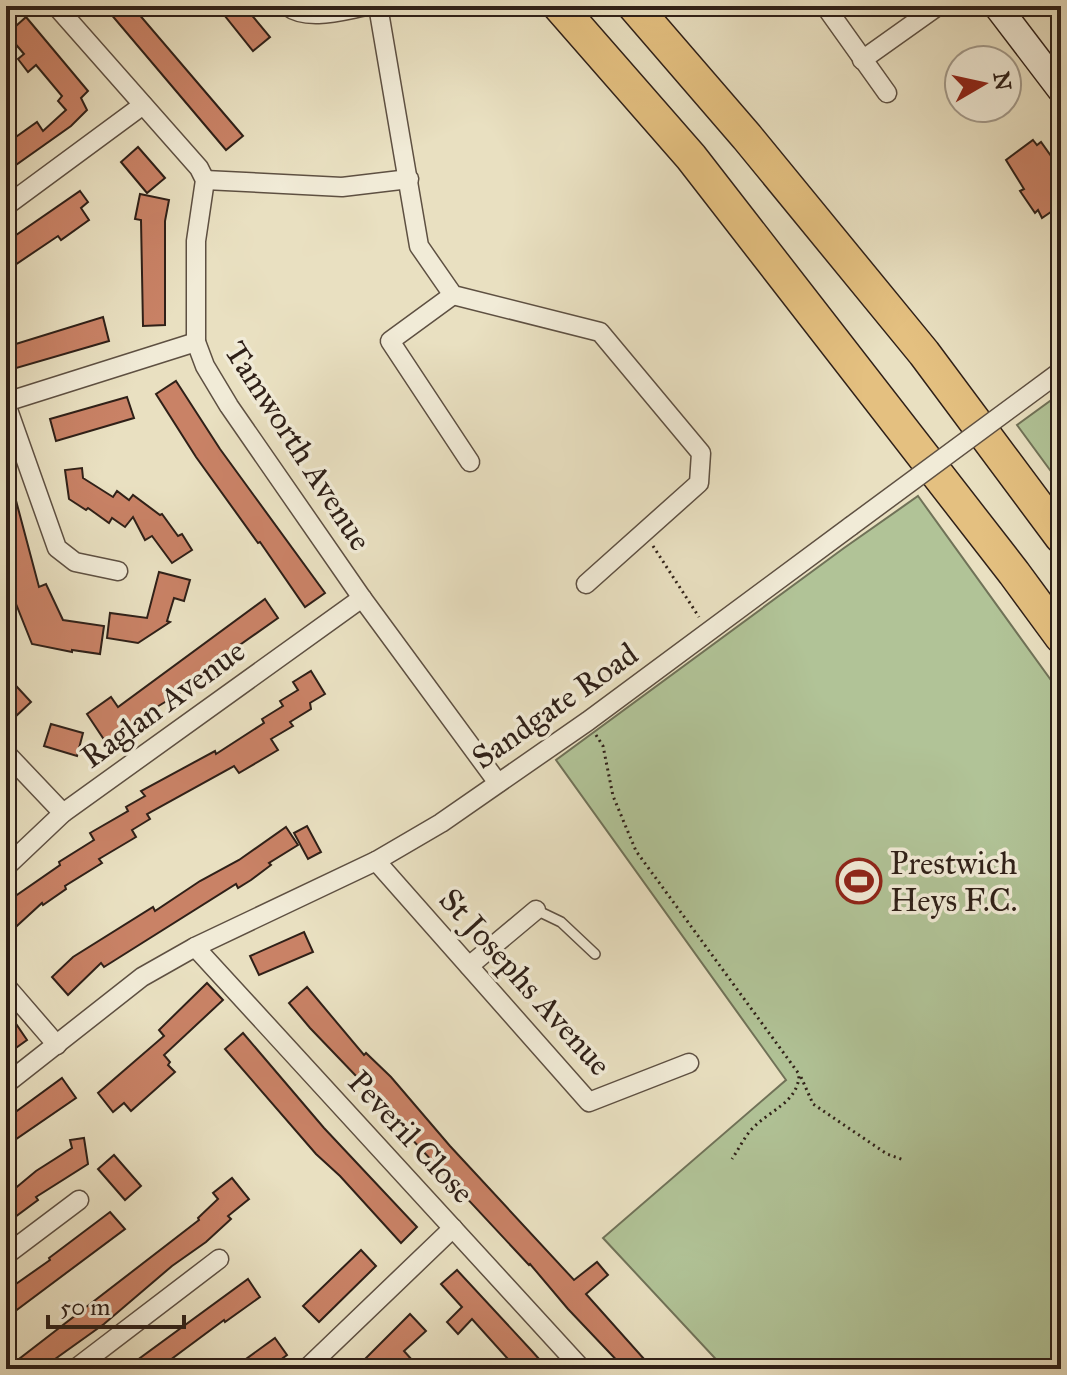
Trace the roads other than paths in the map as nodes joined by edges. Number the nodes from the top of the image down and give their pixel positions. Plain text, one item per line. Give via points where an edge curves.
1 (56, 6) edge
2 (287, 6) edge
3 (367, 6) edge
4 (378, 6) edge
5 (559, 6) edge
6 (634, 6) edge
7 (825, 6) edge
8 (938, 6) edge
9 (997, 6) edge
10 (862, 60) junction
11 (1061, 90) edge
12 (887, 93) dead end
13 (143, 105) junction
14 (409, 179) junction
15 (205, 180) junction
16 (6, 206) edge
17 (453, 295) junction
18 (196, 342) junction
19 (1061, 371) edge
20 (6, 403) edge
21 (470, 462) dead end
22 (1061, 537) edge
23 (118, 571) dead end
24 (586, 584) dead end
25 (362, 598) junction
26 (1061, 637) edge
27 (6, 753) edge
28 (498, 783) junction
29 (63, 813) junction
30 (376, 861) junction
31 (6, 867) edge
32 (536, 910) joint
33 (195, 947) junction
34 (595, 954) dead end
35 (469, 966) junction
36 (6, 986) edge
37 (57, 1045) junction
38 (689, 1063) dead end
39 (6, 1084) edge
40 (79, 1200) dead end
41 (453, 1228) junction
42 (6, 1255) edge
43 (219, 1259) dead end
44 (580, 1368) edge
45 (75, 1369) edge
46 (306, 1369) edge

1 - 13 street
2 - 3 street via 311,14
4 - 14 street
5 - 26 highway via 691,157
6 - 22 highway via 924,353
7 - 10 street
8 - 10 street
9 - 11 street
10 - 12 street
13 - 15 street
13 - 16 street
14 - 15 street via 342,187
14 - 17 street via 419,246
15 - 18 street, Tamworth Avenue via 196,241
17 - 21 street via 390,341
17 - 24 street via 600,332 701,453 699,483
18 - 20 street
18 - 25 street, Tamworth Avenue via 229,406
19 - 28 street, Sandgate Road, bridge
20 - 23 street via 57,548 75,562
25 - 28 street, Tamworth Avenue
25 - 29 street, Raglan Avenue
27 - 29 street
28 - 30 street, Sandgate Road
29 - 31 street, Raglan Avenue
30 - 33 street, Sandgate Road
30 - 35 street, St Josephs Avenue
32 - 34 lane via 561,922
32 - 35 street
33 - 37 street, Sandgate Road via 142,977
33 - 41 street, Peveril Close
35 - 38 street, St Josephs Avenue via 589,1102
36 - 37 street
37 - 39 street, Sandgate Road
40 - 42 street
41 - 44 street, Peveril Close
41 - 46 street
43 - 45 street

